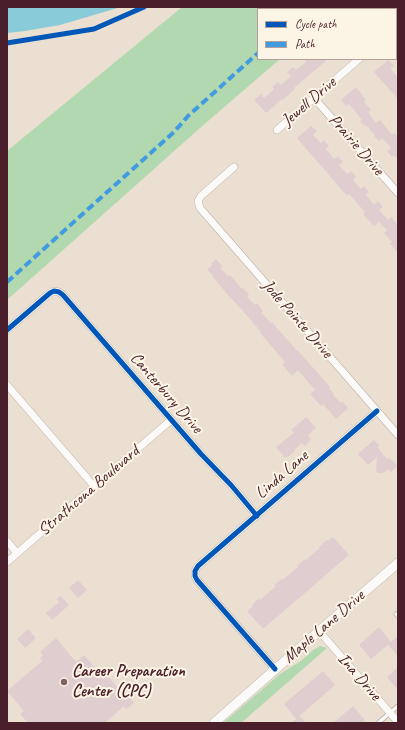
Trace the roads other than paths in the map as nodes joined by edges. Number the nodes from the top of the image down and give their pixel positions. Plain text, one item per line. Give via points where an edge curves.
1 (358, 60) edge
2 (314, 98) junction
3 (277, 130) dead end
4 (234, 167) dead end
5 (398, 193) edge
6 (7, 330) edge
7 (7, 386) edge
8 (377, 410) junction
9 (171, 420) junction
10 (398, 435) edge
11 (94, 486) junction
12 (257, 516) junction
13 (7, 540) edge
14 (17, 553) junction
15 (7, 562) edge
16 (398, 563) edge
17 (319, 631) junction
18 (275, 670) junction
19 (398, 706) edge
20 (390, 713) junction
21 (398, 722) edge
22 (214, 723) edge
23 (378, 723) edge

1 - 2 street, Jewell Drive
2 - 3 street, Jewell Drive
2 - 5 street, Prairie Drive
4 - 8 street, Jode Pointe Drive via 201,196 198,201 200,208
6 - 9 street, Canterbury Drive via 50,293 59,292
7 - 11 street
8 - 10 street, Jode Pointe Drive
8 - 12 street, Linda Lane
9 - 11 street, Strathcona Boulevard
9 - 12 street, Canterbury Drive
11 - 14 street, Strathcona Boulevard
12 - 18 street, Linda Lane via 198,566 195,576
13 - 14 street
14 - 15 street, Strathcona Boulevard
16 - 17 street, Maple Lane Drive
17 - 18 street, Maple Lane Drive
17 - 20 street, Ina Drive
18 - 22 street, Maple Lane Drive
19 - 20 lane
20 - 21 street, Ina Drive
20 - 23 lane

